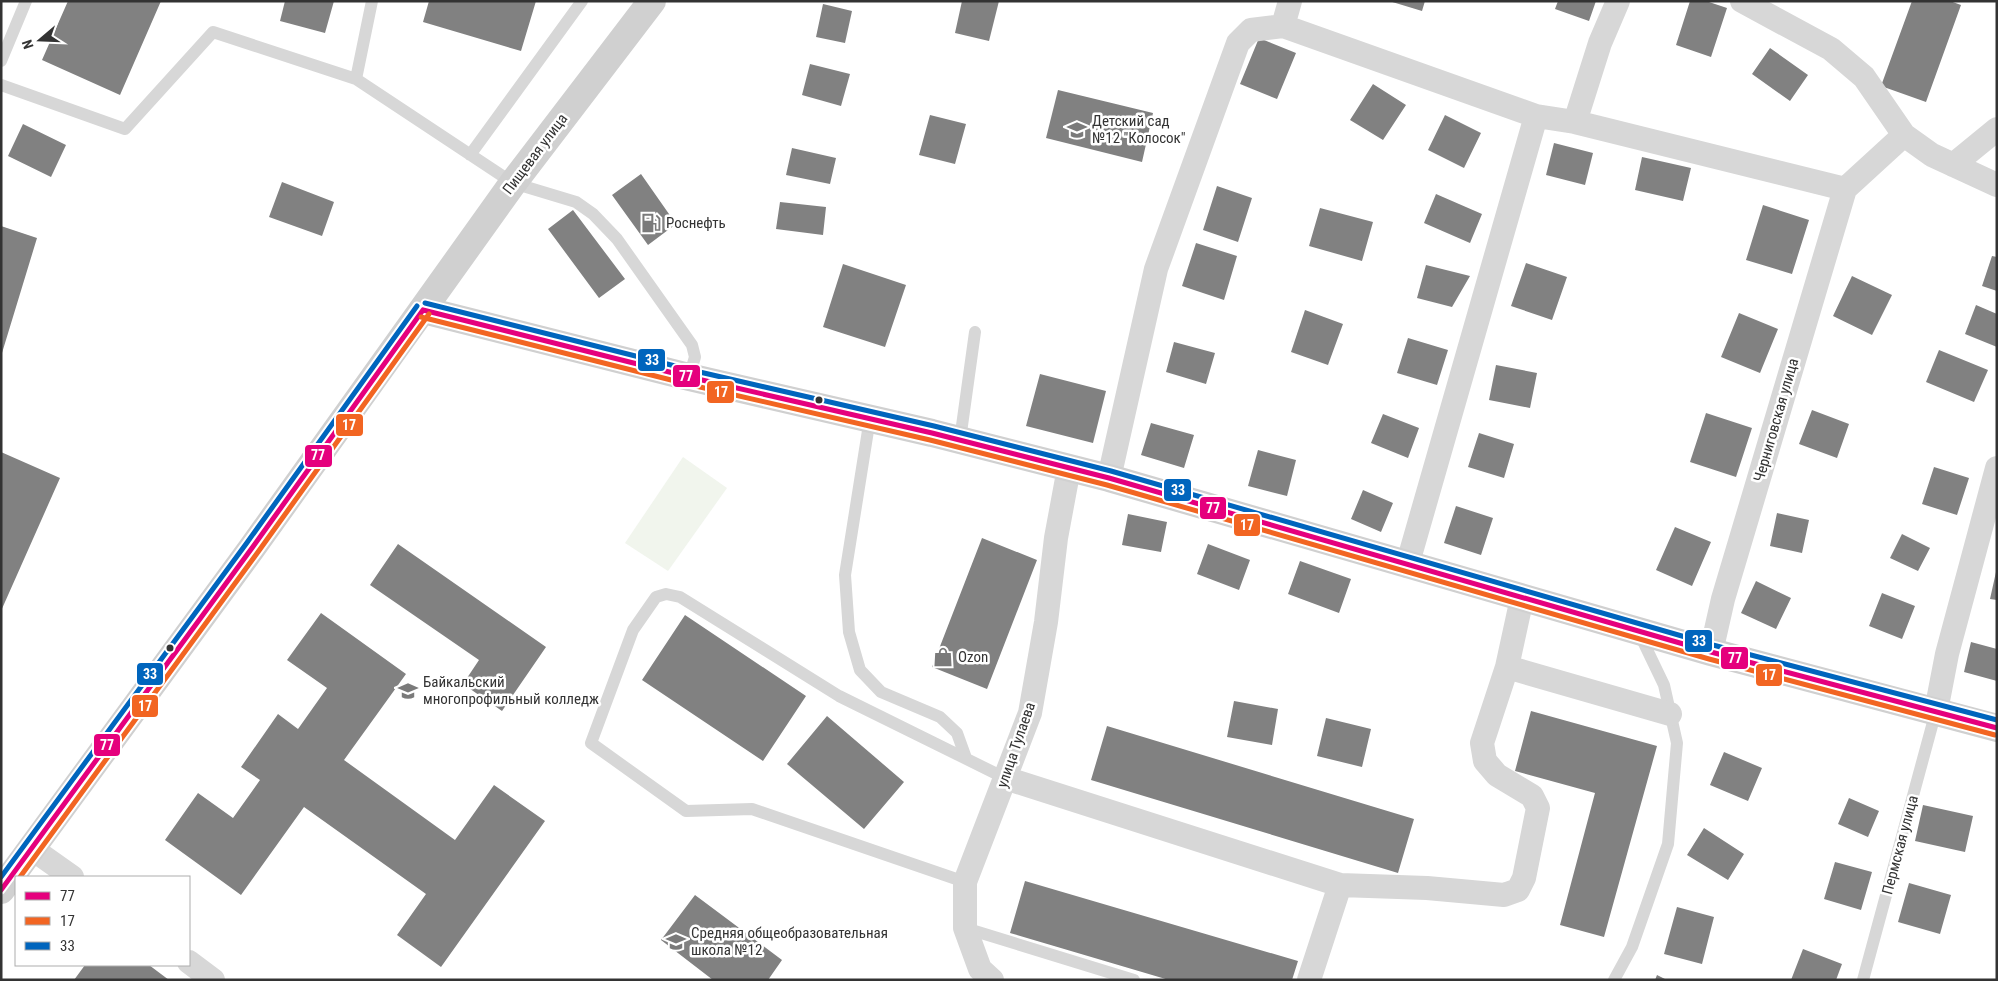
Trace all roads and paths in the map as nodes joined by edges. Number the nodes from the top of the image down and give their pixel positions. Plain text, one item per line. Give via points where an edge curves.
1 (26, 1) edge
2 (372, 1) edge
3 (582, 1) edge
4 (652, 1) edge
5 (1290, 1) edge
6 (1618, 1) edge
7 (1742, 1) edge
8 (1283, 26) junction
9 (1, 61) edge
10 (356, 79) junction
11 (1, 85) edge
12 (1536, 116) junction
13 (1575, 122) junction
14 (1997, 129) edge
15 (1904, 135) junction
16 (470, 155) junction
17 (1953, 165) junction
18 (514, 183) junction
19 (1997, 185) edge
20 (1845, 189) junction
21 (423, 310) junction
22 (975, 332) dead end
23 (689, 377) junction
24 (870, 418) junction
25 (960, 440) junction
26 (1069, 468) junction
27 (1997, 468) edge
28 (1109, 478) junction
29 (1408, 566) junction
30 (1522, 598) junction
31 (1637, 630) junction
32 (1711, 652) junction
33 (1507, 667) junction
34 (1936, 711) junction
35 (1670, 714) junction
36 (1997, 728) edge
37 (966, 758) junction
38 (1005, 778) junction
39 (32, 848) junction
40 (71, 876) edge
41 (964, 882) junction
42 (1340, 884) junction
43 (1, 890) edge
44 (966, 928) junction
45 (190, 963) edge
46 (212, 980) edge
47 (992, 980) edge
48 (1134, 980) edge
49 (1310, 980) edge
50 (1614, 980) edge
51 (1863, 980) edge

1 - 9 lane
2 - 10 lane
3 - 16 lane
4 - 18 main road, Пищевая улица
5 - 8 street
6 - 13 street via 1600,43
7 - 15 street via 1830,49 1864,77
8 - 12 street
8 - 28 street via 1252,30 1238,43 1156,269
10 - 11 lane via 213,32 125,129
10 - 16 lane
12 - 13 street
12 - 29 street
13 - 20 street
14 - 17 street
15 - 17 street
15 - 20 street
16 - 18 lane
17 - 19 street
18 - 21 main road, Пищевая улица
18 - 23 lane via 576,202 617,238 692,345 695,357
20 - 32 street, Черниговская улица
21 - 23 main road
21 - 39 main road
22 - 25 lane
23 - 24 main road
24 - 25 main road
24 - 37 lane via 845,575 851,641 860,670 881,692 940,716 957,733
25 - 26 main road
26 - 28 main road
26 - 38 street, улица Тулаева via 1030,713
27 - 34 street via 1947,654
28 - 29 main road
29 - 30 main road
30 - 31 main road
30 - 33 street
31 - 32 main road
31 - 35 lane via 1664,685
32 - 34 main road
33 - 35 street
33 - 42 street via 1482,743 1485,761 1497,775 1532,796 1538,808 1524,878 1518,890 1504,895
34 - 36 main road
34 - 51 lane, Пермская улица
35 - 50 lane via 1676,743 1668,844 1632,947
37 - 38 lane
37 - 41 lane via 839,696 680,597 666,594 656,597 633,630 591,743 686,811 752,809
38 - 41 street, улица Тулаева
38 - 42 street
39 - 40 street
39 - 43 main road
41 - 44 street, улица Тулаева
42 - 49 street
44 - 47 street, улица Тулаева via 980,970
44 - 48 lane
45 - 46 street

